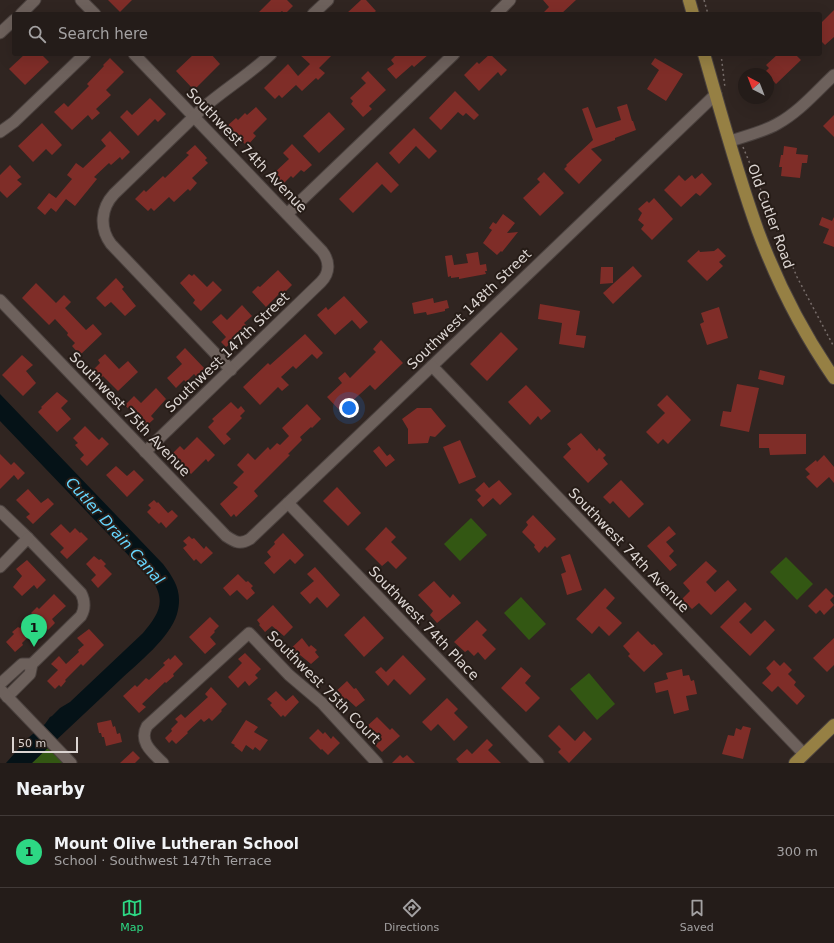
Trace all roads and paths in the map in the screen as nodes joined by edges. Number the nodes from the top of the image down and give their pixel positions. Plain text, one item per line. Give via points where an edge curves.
1 (36, 0) edge
2 (81, 0) edge
3 (328, 0) edge
4 (510, 0) edge
5 (689, 0) edge
6 (704, 0) edge
7 (22, 12) edge
8 (93, 12) edge
9 (315, 12) edge
10 (498, 12) edge
11 (692, 12) edge
12 (707, 12) edge
13 (12, 22) edge
14 (0, 33) edge
15 (83, 56) edge
16 (136, 56) edge
17 (269, 56) edge
18 (452, 56) edge
19 (705, 56) edge
20 (721, 56) edge
21 (834, 74) edge
22 (721, 91) junction
23 (194, 116) junction
24 (0, 132) edge
25 (730, 141) junction
26 (742, 145) dead end
27 (287, 214) junction
28 (327, 272) joint
29 (0, 300) edge
30 (834, 347) edge
31 (432, 366) junction
32 (231, 370) junction
33 (834, 378) edge
34 (145, 452) junction
35 (288, 503) junction
36 (0, 511) edge
37 (28, 538) junction
38 (241, 543) joint
39 (0, 567) edge
40 (32, 664) junction
41 (0, 684) edge
42 (4, 693) edge
43 (834, 725) edge
44 (804, 754) junction
45 (71, 763) edge
46 (163, 763) edge
47 (377, 763) edge
48 (538, 763) edge
49 (795, 763) edge

1 - 7 street
2 - 8 street
3 - 9 street
4 - 10 street
5 - 11 main road
6 - 12 path
13 - 14 street
15 - 24 street via 14,122
16 - 23 street, Southwest 74th Avenue
17 - 23 street via 218,94
18 - 27 street
19 - 22 main road, Old Cutler Road
20 - 22 path
21 - 25 street via 786,119
22 - 25 main road, Old Cutler Road
22 - 31 street, Southwest 148th Street
23 - 27 street, Southwest 74th Avenue
23 - 32 street via 111,197 103,213 102,226 113,247
25 - 33 main road, Old Cutler Road via 750,208 772,266 807,334
26 - 30 path via 797,277
27 - 28 street, Southwest 74th Avenue via 324,254 328,262
28 - 32 street, Southwest 147th Street via 321,282
29 - 34 street, Southwest 75th Avenue
31 - 35 street, Southwest 148th Street
31 - 44 street, Southwest 74th Avenue
32 - 34 street, Southwest 147th Street
34 - 38 street, Southwest 75th Avenue via 226,536
35 - 38 street, Southwest 148th Street via 250,539
35 - 48 street, Southwest 74th Place
36 - 37 street
37 - 39 street
37 - 40 street via 81,593 84,603 81,616
40 - 41 street via 22,664
40 - 42 street via 30,674
42 - 45 street
43 - 44 main road
44 - 49 main road
46 - 47 street, Southwest 75th Court via 148,748 144,737 147,726 249,633 280,666 322,703

